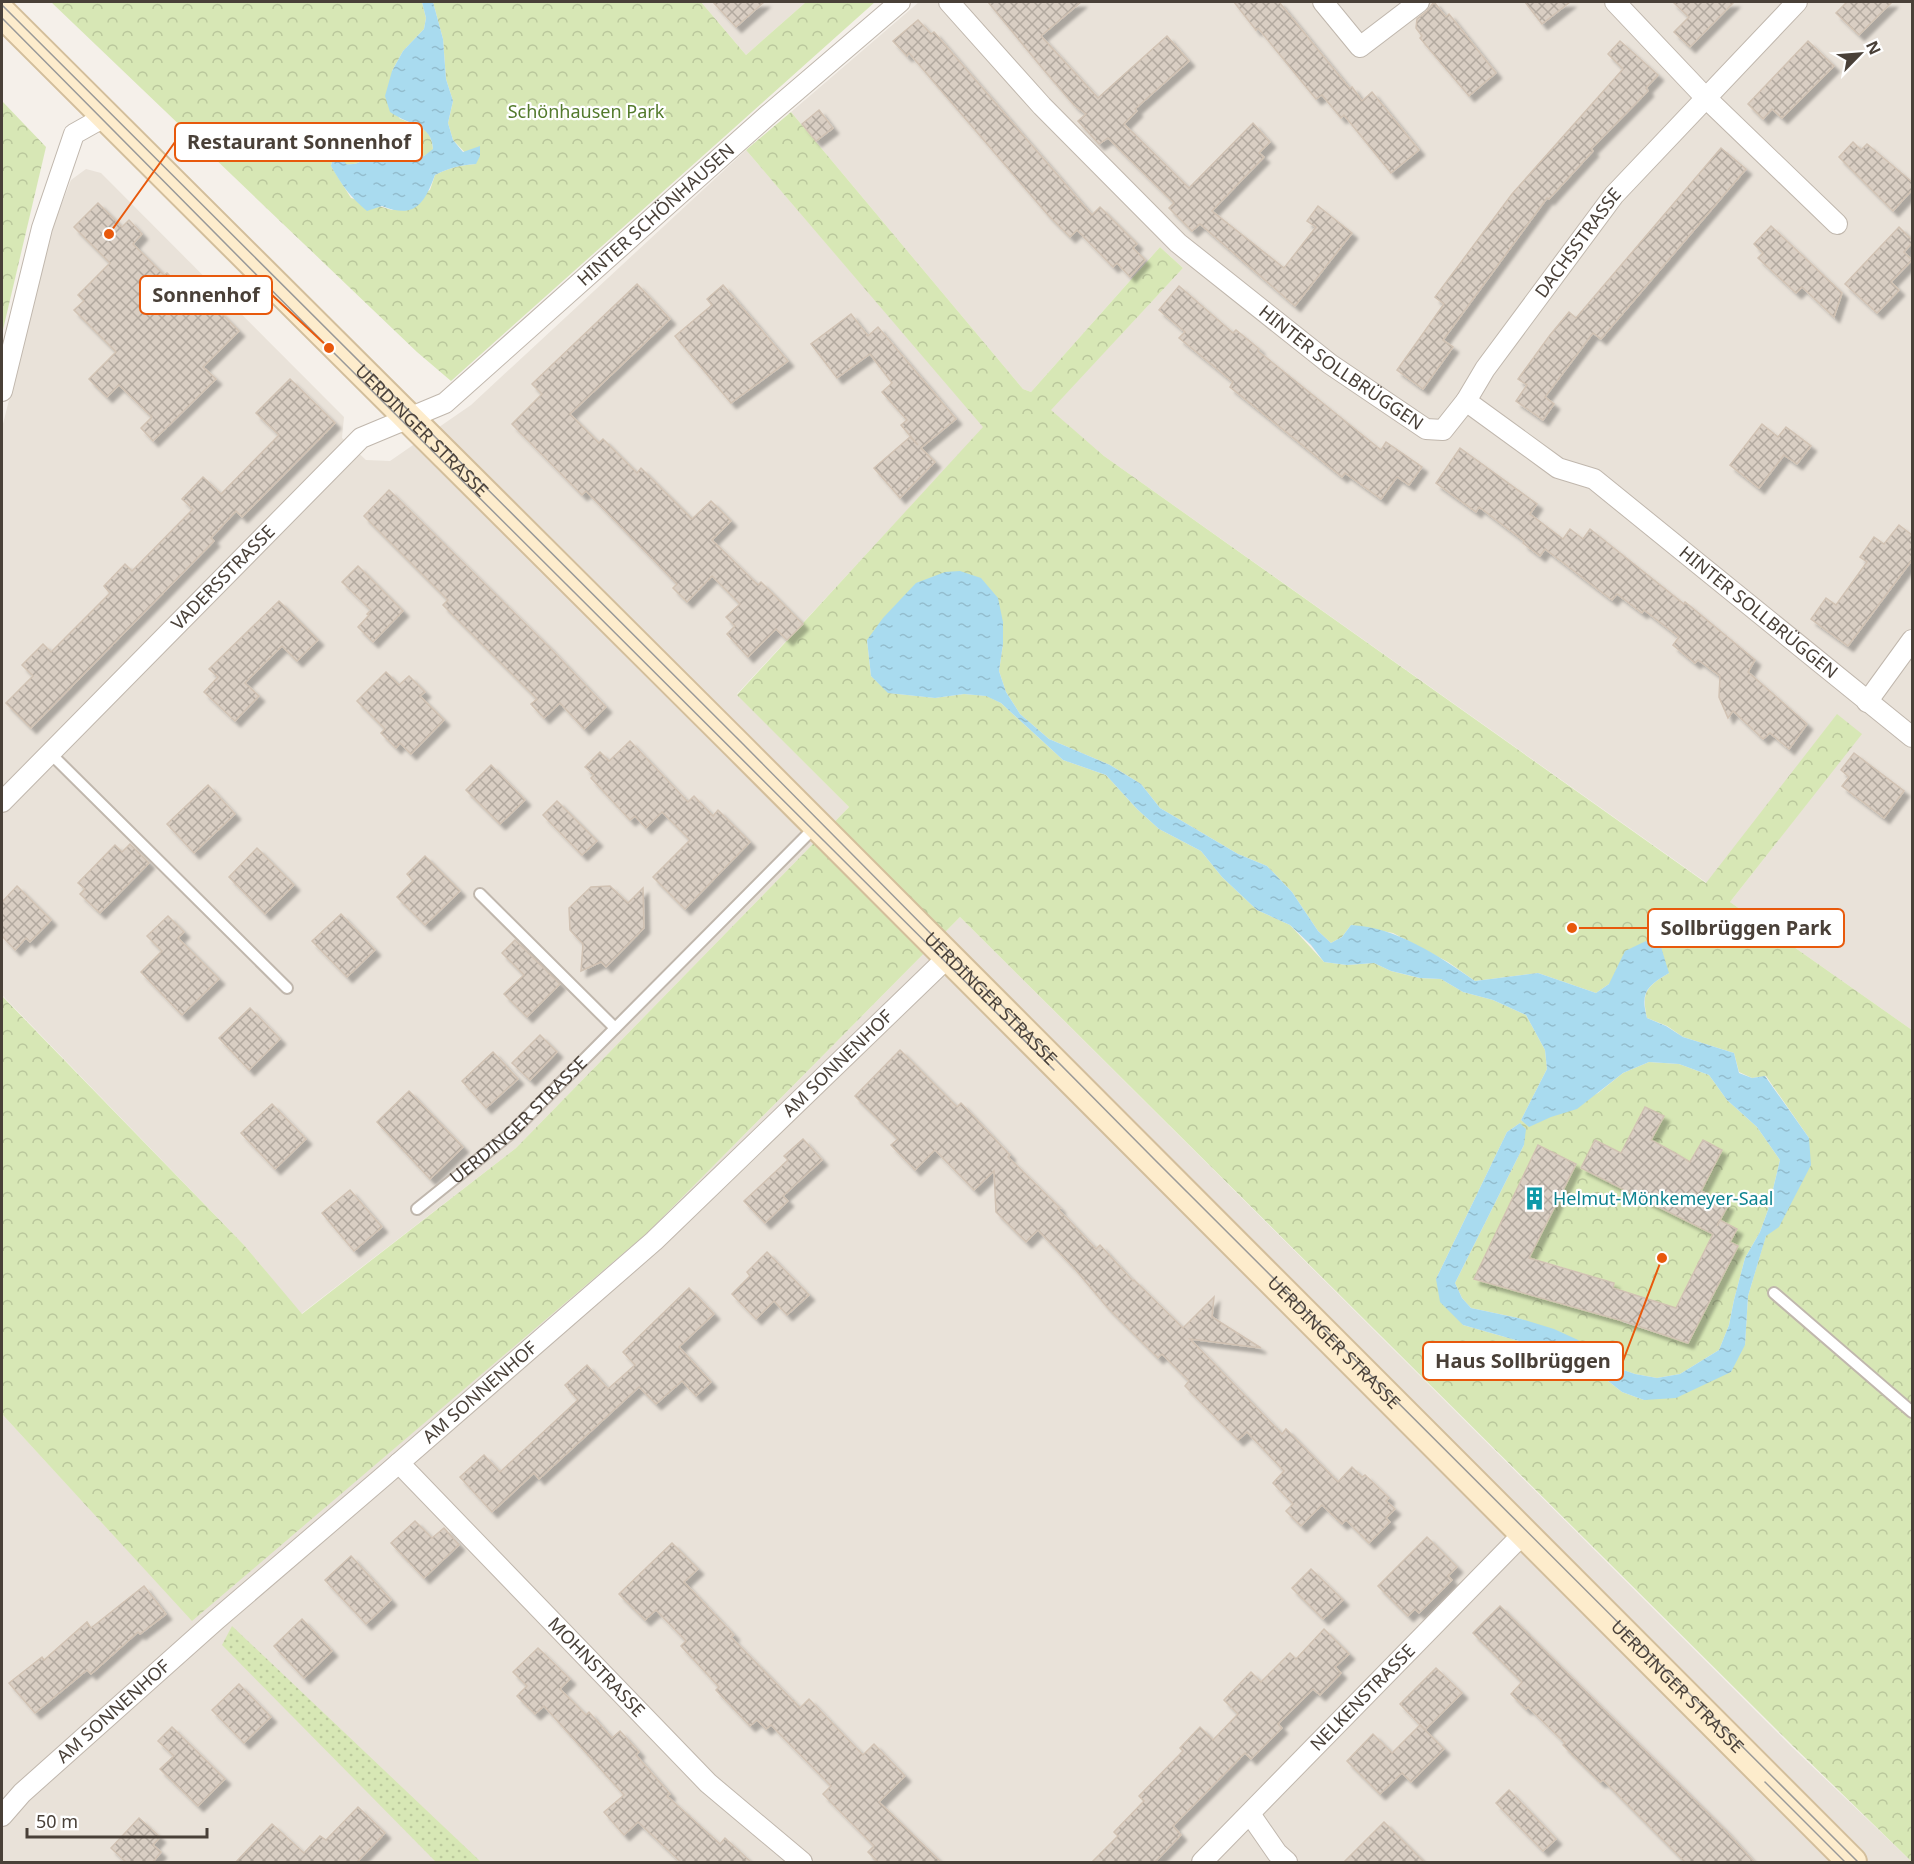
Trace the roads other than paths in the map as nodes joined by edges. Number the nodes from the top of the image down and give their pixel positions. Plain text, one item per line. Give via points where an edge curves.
1 (900, 2) edge
2 (949, 2) edge
3 (1323, 2) edge
4 (1419, 2) edge
5 (1615, 2) edge
6 (1797, 2) edge
7 (2, 13) edge
8 (1705, 97) junction
9 (106, 116) junction
10 (1837, 224) dead end
11 (2, 391) edge
12 (1466, 401) junction
13 (408, 418) junction
14 (1912, 640) edge
15 (1867, 702) junction
16 (1912, 737) edge
17 (50, 753) junction
18 (2, 802) edge
19 (817, 825) junction
20 (480, 894) dead end
21 (948, 957) junction
22 (287, 988) dead end
23 (615, 1028) junction
24 (417, 1209) dead end
25 (1774, 1293) dead end
26 (1912, 1412) edge
27 (399, 1463) junction
28 (1524, 1533) junction
29 (1250, 1814) junction
30 (2, 1816) edge
31 (802, 1863) edge
32 (1202, 1863) edge
33 (1287, 1863) edge
34 (1852, 1863) edge

1 - 13 street, HINTER SCHÖNHAUSEN via 445,403
2 - 12 street, HINTER SOLLBRÜGGEN via 1042,106 1178,243 1330,364 1426,429 1443,429
3 - 4 street via 1360,47
5 - 8 street
6 - 8 street, DACHSSTRASSE
7 - 9 main road, UERDINGER STRASSE
8 - 10 street
8 - 12 street, DACHSSTRASSE via 1614,195 1485,369
9 - 11 street via 74,134 42,228
9 - 13 main road, UERDINGER STRASSE
12 - 15 street, HINTER SOLLBRÜGGEN via 1558,468 1594,478
13 - 17 street, VADERSSTRASSE via 361,438
13 - 19 main road, UERDINGER STRASSE
14 - 15 street
15 - 16 street, HINTER SOLLBRÜGGEN
17 - 18 street, VADERSSTRASSE
17 - 22 lane
19 - 21 main road, UERDINGER STRASSE
19 - 23 lane, UERDINGER STRASSE
20 - 23 lane
21 - 27 street, AM SONNENHOF via 654,1241
21 - 28 main road, UERDINGER STRASSE
23 - 24 lane, UERDINGER STRASSE via 510,1134
25 - 26 lane
27 - 30 street, AM SONNENHOF via 216,1620 22,1793
27 - 31 street, MOHNSTRASSE via 708,1783
28 - 29 street, NELKENSTRASSE
28 - 34 main road, UERDINGER STRASSE
29 - 32 street, NELKENSTRASSE
29 - 33 street

